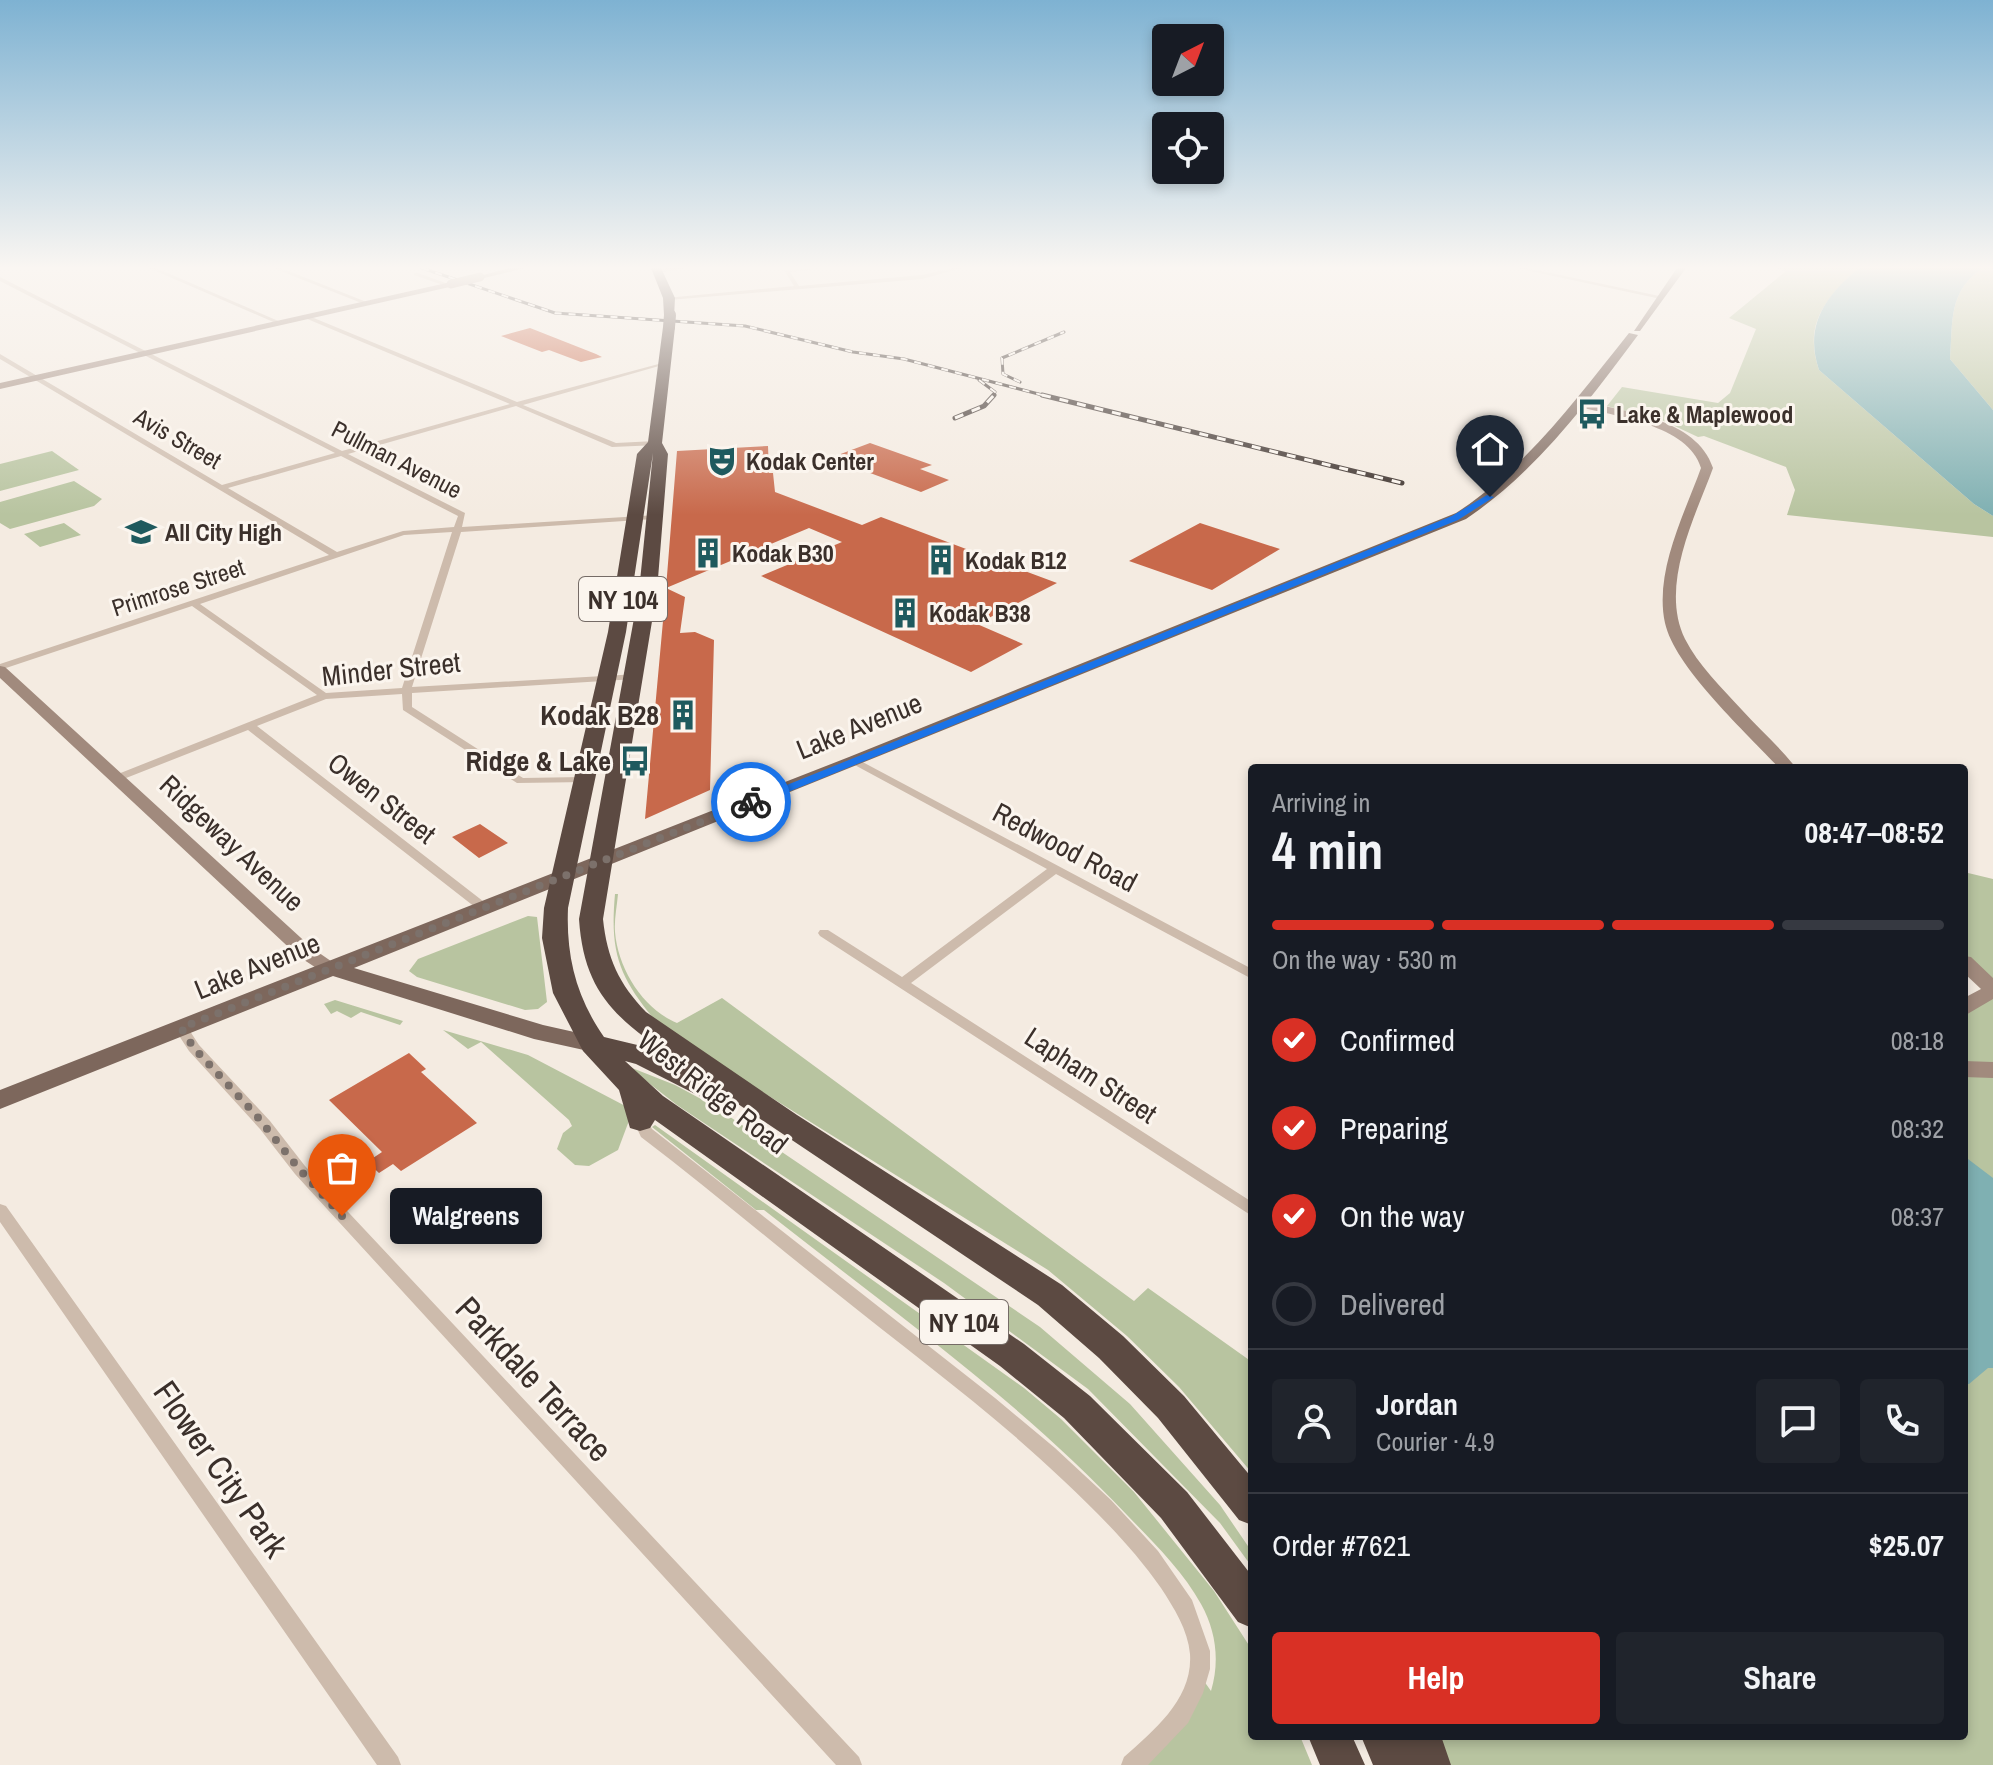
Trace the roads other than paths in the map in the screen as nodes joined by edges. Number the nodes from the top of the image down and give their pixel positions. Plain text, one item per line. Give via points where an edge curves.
1 (141, 350) edge
2 (158, 350) edge
3 (387, 350) edge
4 (666, 350) edge
5 (1621, 350) edge
6 (146, 353) junction
7 (0, 356) edge
8 (664, 363) junction
9 (36, 378) junction
10 (0, 386) edge
11 (513, 403) junction
12 (1579, 404) junction
13 (655, 443) junction
14 (342, 453) junction
15 (222, 487) junction
16 (654, 517) junction
17 (635, 518) junction
18 (457, 529) junction
19 (336, 555) junction
20 (193, 603) junction
21 (0, 669) edge
22 (635, 676) junction
23 (607, 677) junction
24 (407, 689) junction
25 (324, 696) junction
26 (250, 726) junction
27 (855, 761) junction
28 (1784, 764) edge
29 (117, 778) junction
30 (583, 780) junction
31 (601, 862) junction
32 (1055, 869) junction
33 (562, 877) junction
34 (484, 908) junction
35 (824, 933) dead end
36 (1968, 966) edge
37 (331, 968) junction
38 (1248, 973) edge
39 (902, 984) junction
40 (1993, 990) edge
41 (1968, 1005) edge
42 (181, 1028) junction
43 (593, 1044) junction
44 (1968, 1069) edge
45 (1993, 1070) edge
46 (631, 1086) junction
47 (0, 1100) edge
48 (640, 1120) joint
49 (841, 1158) junction
50 (1248, 1207) edge
51 (0, 1210) edge
52 (1248, 1502) edge
53 (1248, 1603) edge
54 (1331, 1740) edge
55 (1384, 1740) edge
56 (1421, 1740) edge
57 (390, 1765) edge
58 (851, 1765) edge
59 (1132, 1765) edge
60 (1343, 1765) edge
61 (1396, 1765) edge
62 (1429, 1765) edge

1 - 6 street, Pullman Avenue
2 - 6 street
3 - 11 street
4 - 8 highway, West Ridge Road / NY 104
5 - 12 main road, Lake Avenue
6 - 9 street
6 - 14 street, Pullman Avenue
7 - 9 street, Avis Street
8 - 11 street
8 - 13 highway, West Ridge Road / NY 104
9 - 10 street
9 - 15 street, Avis Street
11 - 13 street via 615,445
11 - 14 street
12 - 27 main road, Lake Avenue via 1490,497 1461,516
12 - 28 street via 1659,426 1706,458 1676,556 1672,625 1689,658
13 - 16 highway, West Ridge Road / NY 104 via 661,454
13 - 17 highway, West Ridge Road / NY 104 via 644,454
14 - 15 street
14 - 18 street, Pullman Avenue via 462,515
15 - 19 street, Avis Street
16 - 17 street, Primrose Street
16 - 22 highway, West Ridge Road / NY 104
17 - 18 street, Primrose Street
17 - 23 highway, West Ridge Road / NY 104
18 - 19 street, Primrose Street via 403,533
18 - 24 street, Pullman Avenue
19 - 20 street, Primrose Street
20 - 21 street, Primrose Street
20 - 25 street
21 - 29 street, Ridgeway Avenue
22 - 23 street, Minder Street
22 - 31 highway, West Ridge Road / NY 104
23 - 24 street, Minder Street
23 - 30 highway, West Ridge Road / NY 104
24 - 25 street, Minder Street
24 - 30 street via 411,712 505,774 521,781
25 - 26 street, Minder Street
26 - 29 street, Minder Street
26 - 34 street, Owen Street
27 - 31 main road, Lake Avenue
27 - 32 street, Redwood Road
29 - 37 street, Ridgeway Avenue via 305,952
30 - 33 highway, West Ridge Road / NY 104
31 - 33 main road, Lake Avenue
31 - 49 highway, West Ridge Road / NY 104 via 591,936 601,971 622,1004 653,1032
32 - 38 street, Redwood Road
32 - 39 street
33 - 34 main road, Lake Avenue
33 - 43 highway, West Ridge Road / NY 104 via 555,918 556,962 567,1000
34 - 37 main road, Lake Avenue
35 - 39 street, Lapham Street
36 - 40 street
37 - 42 main road, Lake Avenue
37 - 43 main road, Ridgeway Avenue
39 - 50 street, Lapham Street
40 - 41 street
42 - 47 main road, Lake Avenue
42 - 58 street, Parkdale Terrace via 300,1170
43 - 46 highway, West Ridge Road / NY 104
43 - 49 highway via 644,1056
44 - 45 street
46 - 48 highway
46 - 53 highway, West Ridge Road / NY 104 via 1066,1398 1174,1505
48 - 59 street via 646,1133 1062,1466 1171,1584 1187,1607 1199,1642 1199,1674 1188,1704
49 - 52 highway, West Ridge Road / NY 104 via 1019,1273 1081,1320 1171,1407
51 - 57 street, Flower City Park
54 - 60 highway
55 - 61 highway
56 - 62 highway

